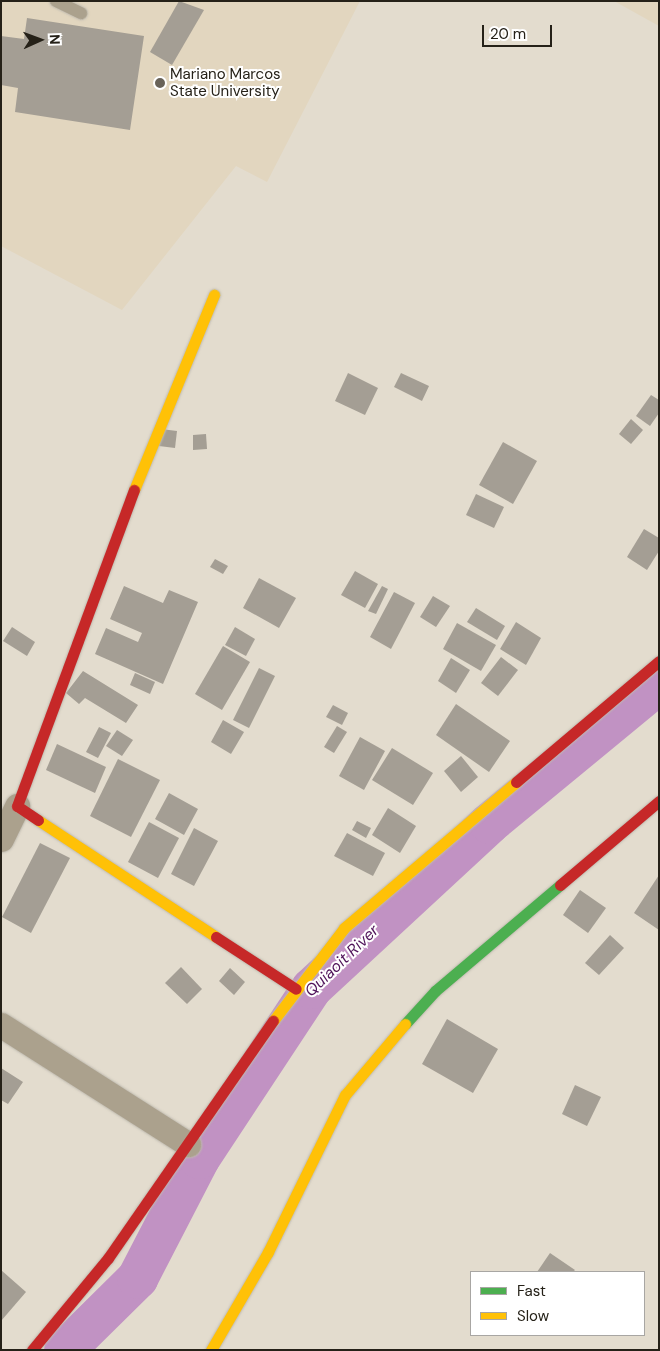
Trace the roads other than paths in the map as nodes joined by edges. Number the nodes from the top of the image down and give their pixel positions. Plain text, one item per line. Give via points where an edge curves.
1 (56, 1) edge
2 (81, 13) dead end
3 (214, 294) dead end
4 (659, 661) edge
5 (659, 801) edge
6 (17, 806) junction
7 (1, 839) edge
8 (296, 989) junction
9 (1, 1025) edge
10 (188, 1144) junction
11 (32, 1350) edge
12 (211, 1350) edge

1 - 2 lane
3 - 6 street via 162,414
4 - 8 street via 362,910
5 - 12 street via 435,991 376,1057 345,1095 268,1252
6 - 7 street
6 - 8 street
8 - 10 street
9 - 10 street
10 - 11 street via 108,1258

